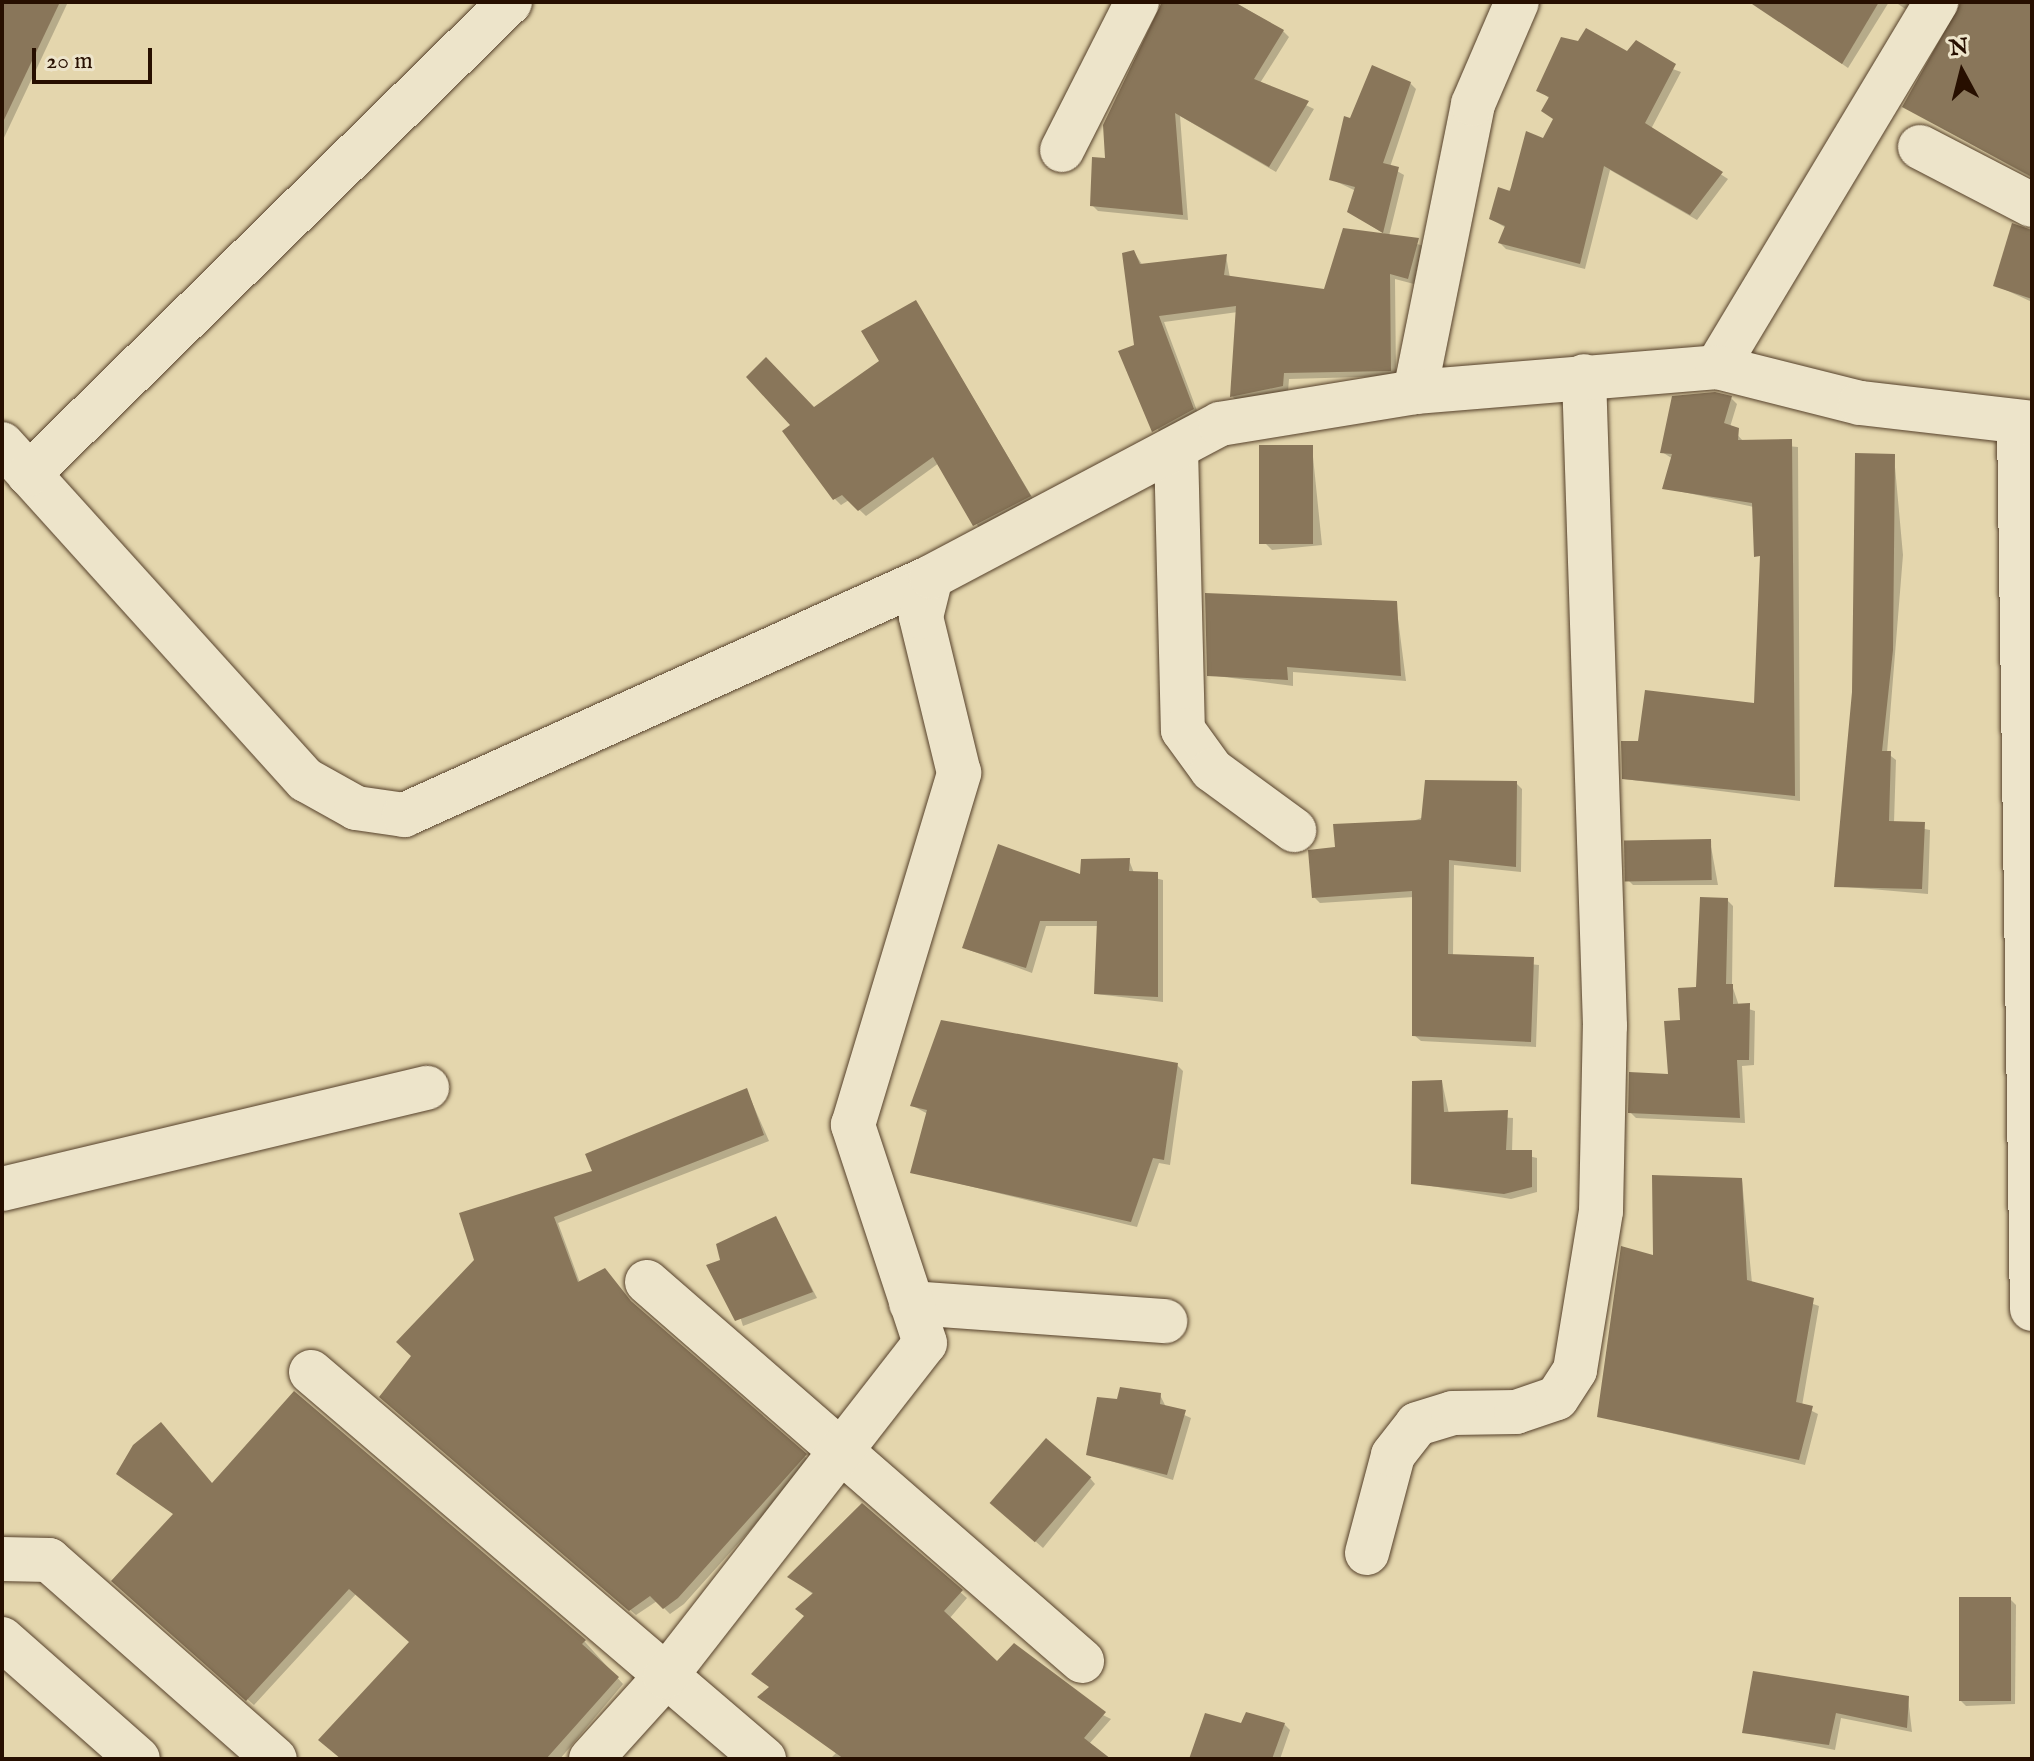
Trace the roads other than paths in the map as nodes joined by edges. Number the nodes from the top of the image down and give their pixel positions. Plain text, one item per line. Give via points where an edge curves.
1 (510, 2) edge
2 (1137, 2) edge
3 (1517, 2) edge
4 (1936, 2) edge
5 (1920, 147) dead end
6 (1062, 150) dead end
7 (2032, 205) edge
8 (1717, 367) junction
9 (1584, 376) junction
10 (1415, 392) junction
11 (2026, 424) edge
12 (1176, 448) junction
13 (16, 459) edge
14 (931, 577) junction
15 (1294, 830) dead end
16 (427, 1088) dead end
17 (2, 1189) edge
18 (647, 1282) dead end
19 (911, 1303) junction
20 (2032, 1309) edge
21 (1165, 1321) dead end
22 (311, 1372) dead end
23 (842, 1450) junction
24 (1367, 1553) dead end
25 (2, 1559) edge
26 (2, 1639) edge
27 (1082, 1661) dead end
28 (665, 1677) junction
29 (138, 1759) edge
30 (275, 1759) edge
31 (591, 1759) edge
32 (764, 1759) edge

1 - 13 street
2 - 6 street
3 - 10 street via 1473,104
4 - 8 street
5 - 7 street
8 - 9 street
8 - 11 street via 1860,403
9 - 10 street
9 - 24 street via 1605,1026 1601,1211 1575,1370 1557,1398 1516,1412 1453,1413 1417,1424 1393,1455
10 - 12 street via 1220,424
11 - 20 street
12 - 14 street
12 - 15 street via 1183,730 1212,770
13 - 14 street via 306,780 356,808 404,815
14 - 19 street via 921,617 959,773 853,1125
16 - 17 street
18 - 23 street
19 - 21 street
19 - 23 street via 925,1343
22 - 28 street
23 - 27 street
23 - 28 street
25 - 30 street via 49,1560
26 - 29 street
28 - 31 street
28 - 32 street

